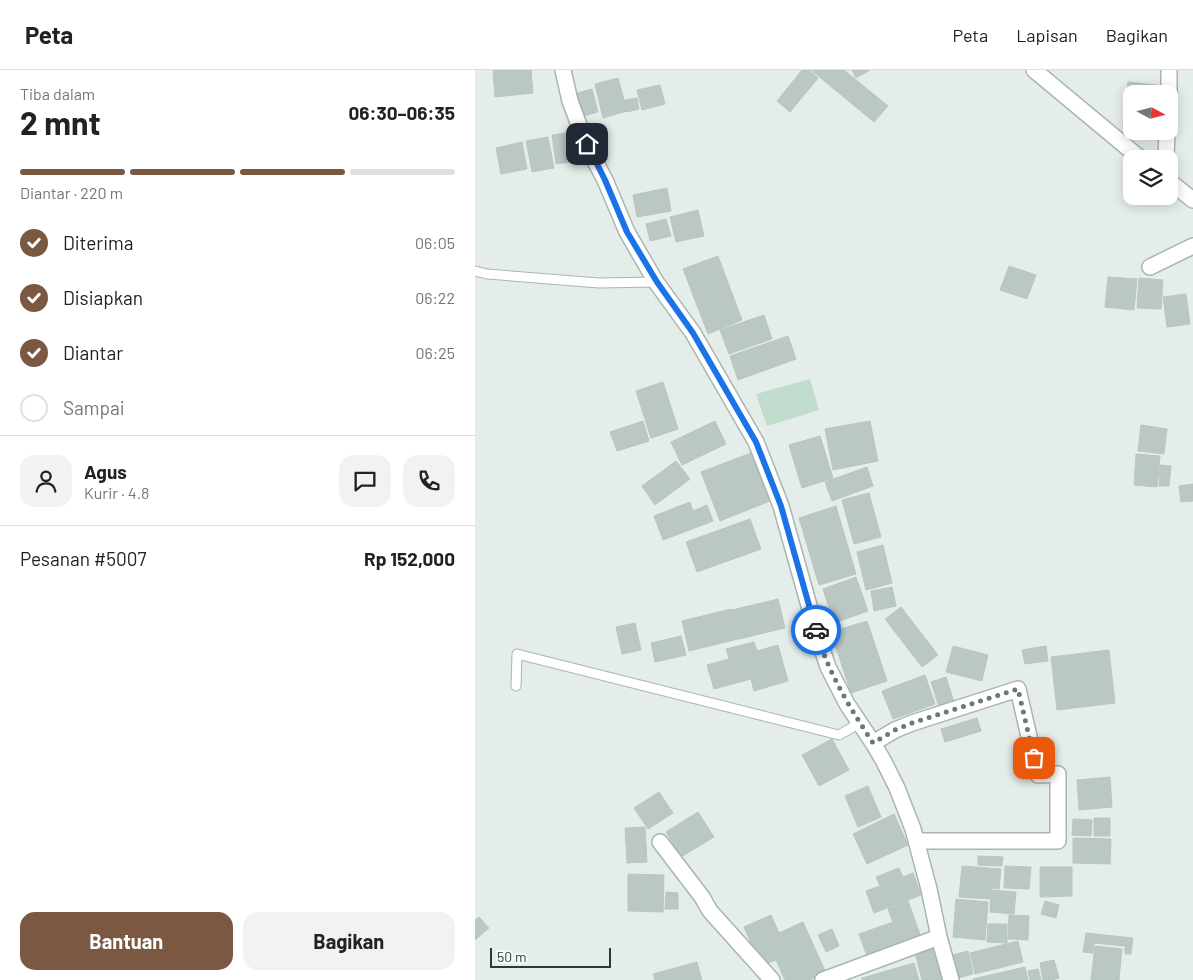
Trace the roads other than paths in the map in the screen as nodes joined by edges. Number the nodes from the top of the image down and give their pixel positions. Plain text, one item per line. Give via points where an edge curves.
1 (563, 70) edge
2 (1034, 70) edge
3 (1169, 71) edge
4 (1169, 85) edge
5 (1130, 150) edge
6 (1178, 188) edge
7 (1193, 200) edge
8 (1193, 246) edge
9 (1150, 267) dead end
10 (475, 271) edge
11 (657, 282) junction
12 (516, 686) dead end
13 (860, 723) junction
14 (873, 743) junction
15 (916, 840) junction
16 (660, 842) dead end
17 (939, 937) junction
18 (772, 980) edge
19 (823, 980) edge
20 (951, 980) edge

1 - 11 street via 570,101 587,144 627,232
2 - 5 street
3 - 4 street
6 - 7 street
8 - 9 street
10 - 11 lane via 599,283
11 - 13 street via 693,333 756,442 781,506 829,667
12 - 13 lane via 517,654 839,735
13 - 14 street
14 - 15 street via 897,788
14 - 15 street via 912,723 1018,689 1038,775 1058,774 1058,841
15 - 17 street
16 - 18 street via 710,911
17 - 19 street
17 - 20 street

